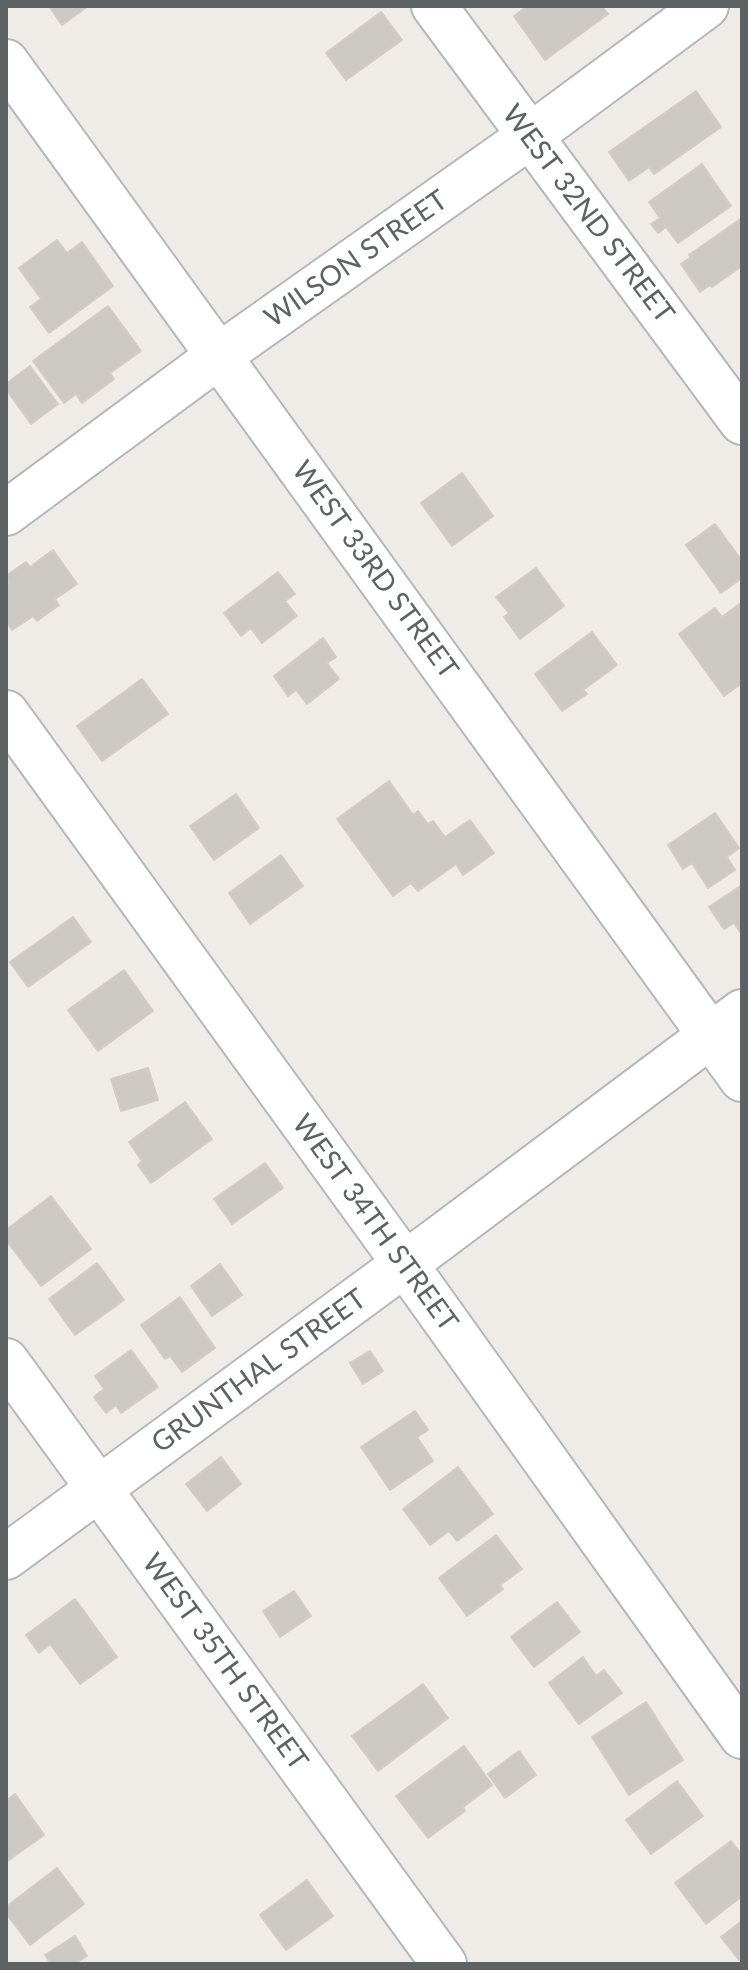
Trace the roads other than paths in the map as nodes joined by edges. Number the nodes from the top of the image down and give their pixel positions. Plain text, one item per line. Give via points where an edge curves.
1 (434, 6) edge
2 (706, 6) edge
3 (6, 62) edge
4 (530, 136) junction
5 (220, 355) junction
6 (742, 422) edge
7 (6, 513) edge
8 (6, 713) edge
9 (726, 1024) edge
10 (742, 1079) edge
11 (405, 1264) junction
12 (6, 1361) edge
13 (99, 1488) junction
14 (6, 1557) edge
15 (742, 1736) edge
16 (444, 1964) edge

1 - 4 street, WEST 32ND STREET
2 - 4 street, WILSON STREET
3 - 5 street, WEST 33RD STREET
4 - 5 street, WILSON STREET
4 - 6 street, WEST 32ND STREET
5 - 7 street, WILSON STREET
5 - 9 street, WEST 33RD STREET
8 - 11 street, WEST 34TH STREET
9 - 10 street, WEST 33RD STREET
9 - 11 street, GRUNTHAL STREET
11 - 13 street, GRUNTHAL STREET
11 - 15 street, WEST 34TH STREET
12 - 13 street, WEST 35TH STREET
13 - 14 street, GRUNTHAL STREET
13 - 16 street, WEST 35TH STREET

